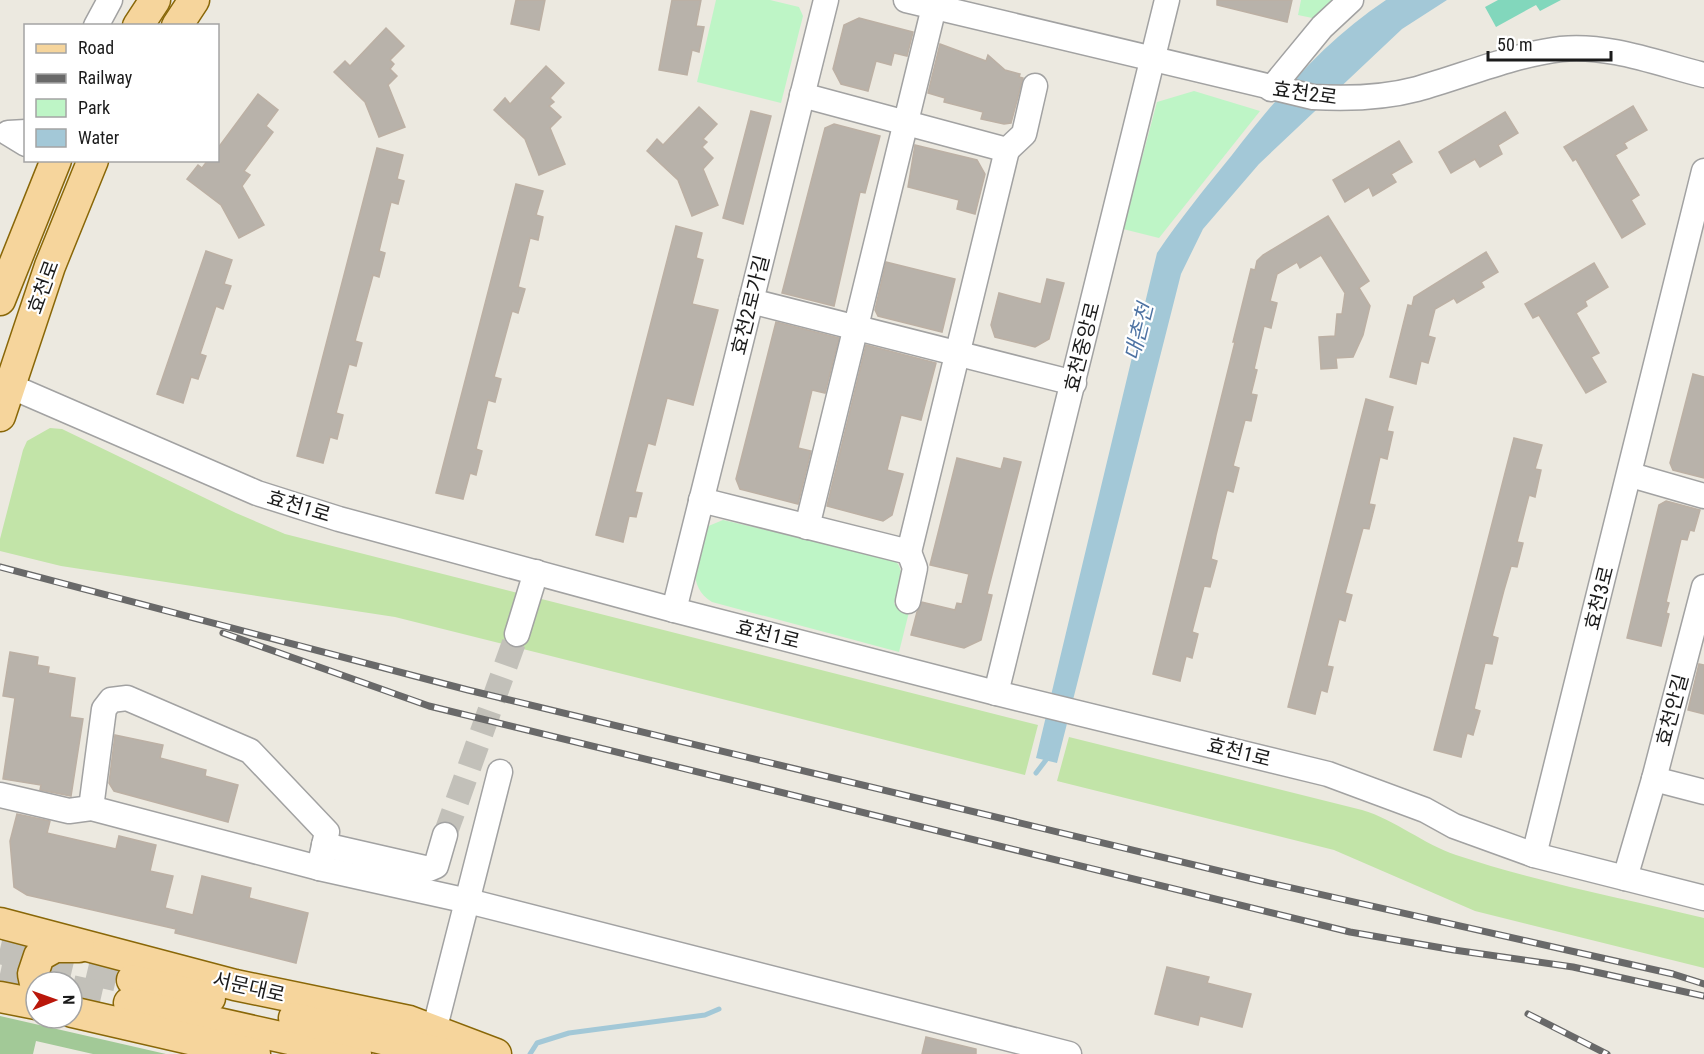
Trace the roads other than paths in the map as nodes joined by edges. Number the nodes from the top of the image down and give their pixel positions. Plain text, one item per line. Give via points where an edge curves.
1 (110, 0) edge
2 (155, 0) edge
3 (194, 0) edge
4 (826, 0) edge
5 (906, 0) edge
6 (1167, 0) edge
7 (1351, 0) edge
8 (934, 7) junction
9 (97, 24) edge
10 (139, 24) edge
11 (178, 24) edge
12 (1151, 61) junction
13 (1704, 75) edge
14 (1035, 86) dead end
15 (1271, 89) junction
16 (802, 96) junction
17 (906, 122) junction
18 (24, 132) edge
19 (24, 143) edge
20 (1007, 150) junction
21 (92, 162) edge
22 (47, 169) edge
23 (1704, 171) edge
24 (0, 300) edge
25 (751, 301) junction
26 (856, 327) junction
27 (957, 353) junction
28 (1074, 384) junction
29 (10, 386) junction
30 (0, 416) edge
31 (1630, 475) junction
32 (1704, 496) edge
33 (701, 500) junction
34 (807, 527) junction
35 (909, 552) junction
36 (536, 572) junction
37 (1704, 587) edge
38 (908, 601) dead end
39 (674, 610) junction
40 (517, 634) tunnel mouth
41 (1697, 643) edge
42 (996, 693) junction
43 (501, 772) dead end
44 (1654, 779) junction
45 (1704, 792) edge
46 (0, 795) edge
47 (91, 808) junction
48 (445, 836) tunnel mouth
49 (1534, 855) junction
50 (321, 857) junction
51 (1625, 878) junction
52 (1704, 898) edge
53 (468, 901) junction
54 (0, 923) edge
55 (91, 947) junction
56 (34, 970) edge
57 (0, 997) edge
58 (24, 1002) edge
59 (84, 1015) edge
60 (440, 1043) edge
61 (255, 1054) edge
62 (356, 1054) edge
63 (496, 1054) edge
64 (1069, 1054) edge

1 - 9 street
2 - 10 main road
3 - 11 main road
4 - 16 street, 효천2로가길
5 - 8 street, 효천2로
6 - 12 street, 효천중앙로
7 - 15 street via 1322,27
8 - 12 street, 효천2로
8 - 17 street
12 - 15 street, 효천2로
12 - 28 street, 효천중앙로
13 - 15 street, 효천2로 via 1625,55 1562,49 1532,54 1415,89 1366,98 1313,97
14 - 20 street via 1024,134
16 - 17 street
16 - 25 street, 효천2로가길
17 - 20 street
17 - 26 street
18 - 19 street via 8,133
20 - 27 street
21 - 29 main road, 효천로 via 50,266
22 - 24 main road, 효천로
23 - 31 street, 효천3로
25 - 26 street
25 - 33 street, 효천2로가길
26 - 27 street
26 - 34 street
27 - 28 street
27 - 35 street
28 - 42 street, 효천중앙로
29 - 30 main road, 효천로
29 - 36 street, 효천1로 via 257,493
31 - 32 street
31 - 49 street, 효천3로
33 - 34 street
33 - 39 street, 효천2로가길
34 - 35 street
35 - 38 street via 915,568
36 - 39 street, 효천1로
36 - 40 street
37 - 41 street, 효천안길
39 - 42 street, 효천1로
41 - 44 street, 효천안길
42 - 49 street, 효천1로 via 1328,774
43 - 53 street
44 - 45 street
44 - 51 street, 효천안길
46 - 47 street via 69,811
47 - 50 street
47 - 50 street via 104,709 111,700 127,698 250,751 327,832
48 - 50 street via 436,866 429,869
49 - 51 street
50 - 53 street
51 - 52 street
53 - 60 street
53 - 64 street
54 - 55 main road, 서문대로
55 - 56 main road via 47,949 39,956
55 - 60 main road, 서문대로 via 235,985 409,1021
57 - 58 main road
59 - 61 main road
60 - 62 main road, 서문대로 via 130,992
60 - 63 main road, 서문대로

